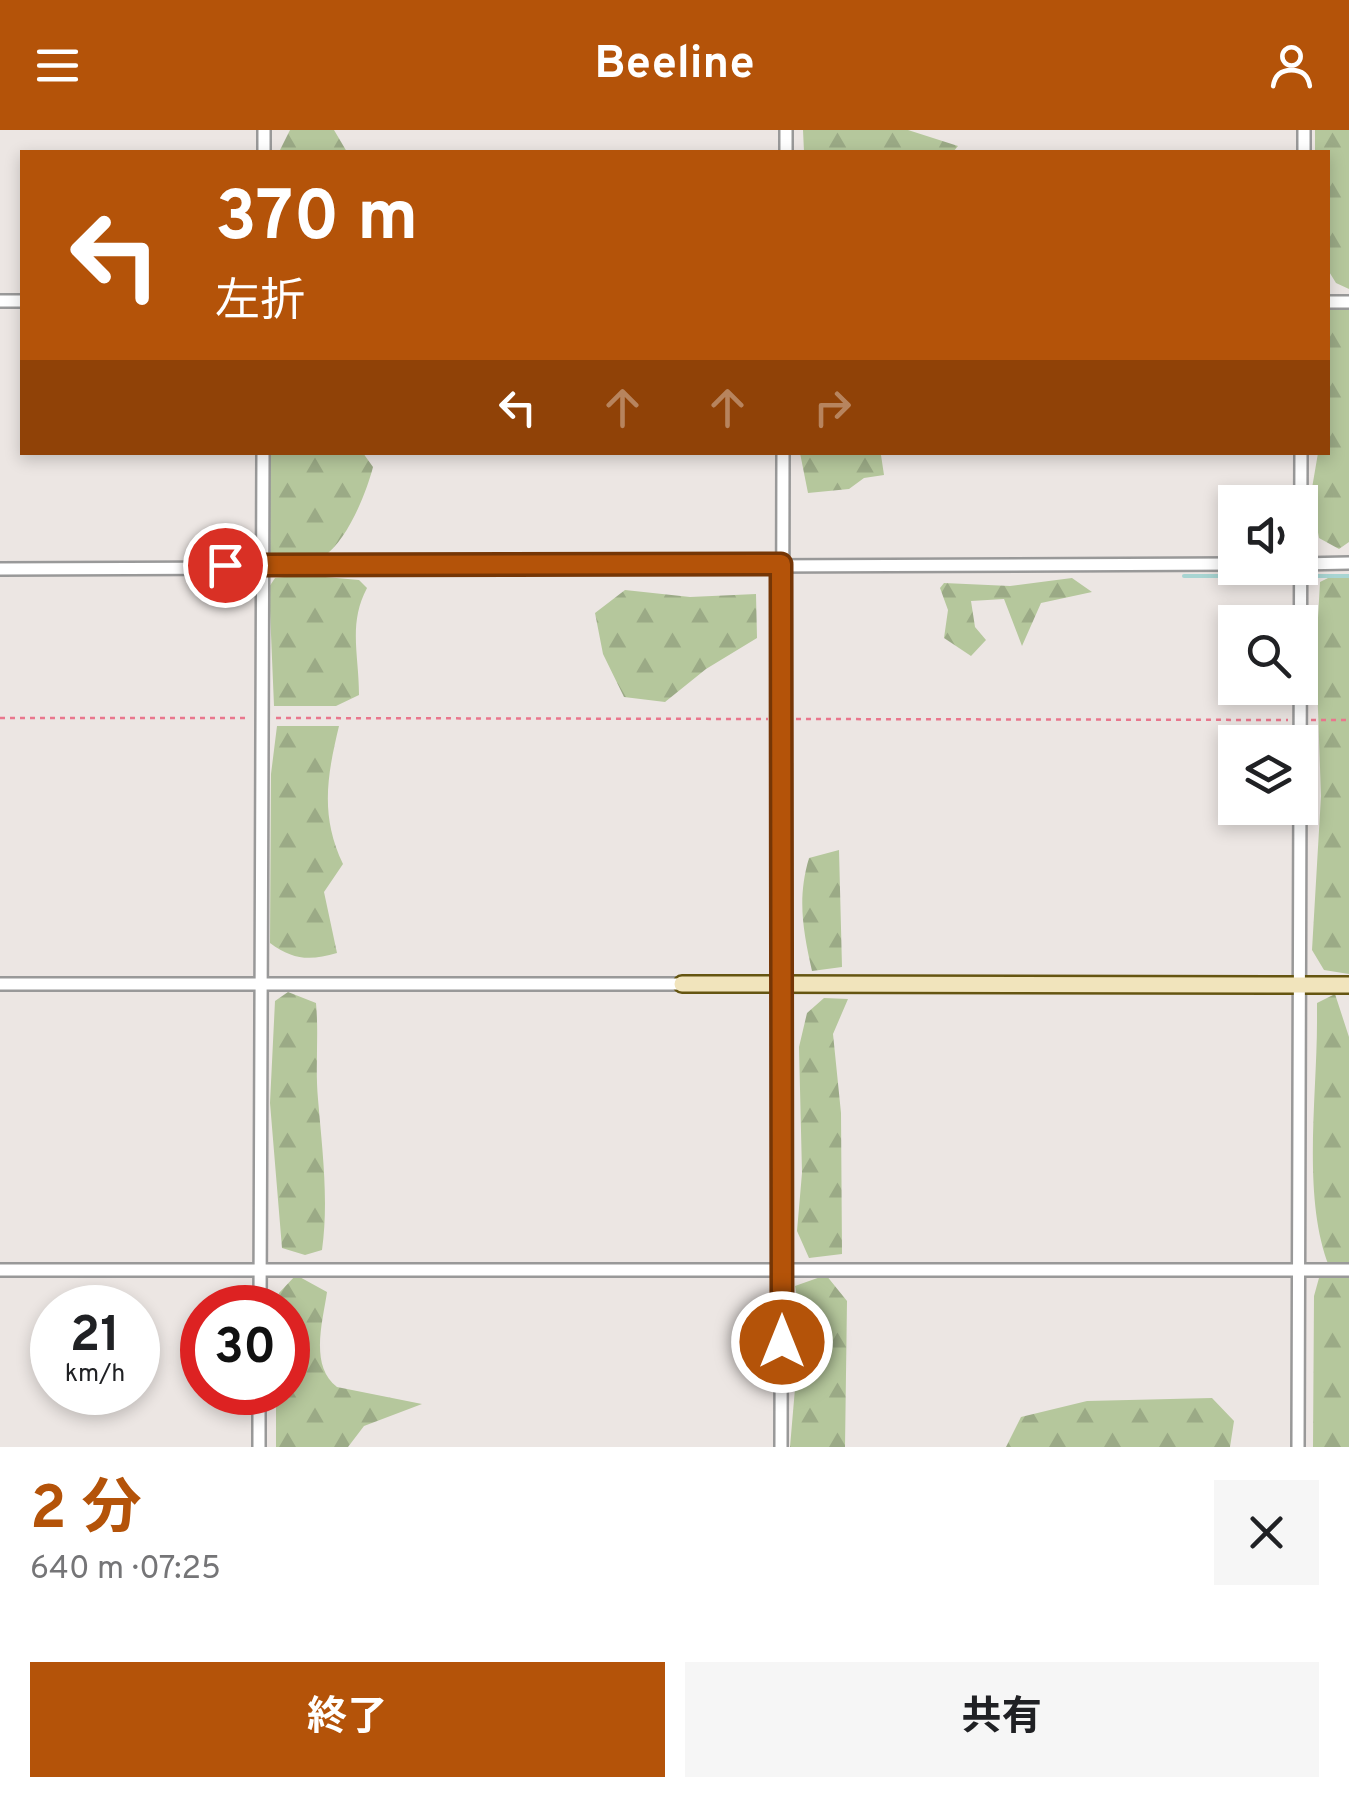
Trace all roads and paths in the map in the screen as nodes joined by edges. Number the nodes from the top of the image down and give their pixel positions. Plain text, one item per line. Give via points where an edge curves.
1 (263, 455) edge
2 (783, 455) edge
3 (1301, 455) edge
4 (1301, 485) edge
5 (781, 564) junction
6 (1218, 564) edge
7 (1318, 564) edge
8 (1349, 564) edge
9 (262, 565) junction
10 (0, 569) edge
11 (1300, 585) edge
12 (0, 718) edge
13 (262, 718) junction
14 (782, 719) junction
15 (1301, 720) junction
16 (1349, 720) edge
17 (0, 984) edge
18 (261, 984) junction
19 (682, 984) joint
20 (783, 984) junction
21 (1300, 985) junction
22 (1349, 985) edge
23 (0, 1270) edge
24 (1298, 1270) junction
25 (1349, 1270) edge
26 (260, 1271) junction
27 (782, 1272) junction
28 (260, 1285) edge
29 (259, 1415) edge
30 (259, 1447) edge
31 (782, 1447) edge
32 (1298, 1447) edge

1 - 9 street
2 - 5 street
3 - 4 street
5 - 6 street
5 - 9 street
5 - 14 street
7 - 8 street
9 - 10 street
9 - 13 street
11 - 15 street
12 - 13 path
13 - 14 path
13 - 18 street
14 - 15 path
14 - 20 street
15 - 16 path
15 - 21 street
17 - 18 street
18 - 19 street
18 - 26 street
19 - 20 street
20 - 21 street
20 - 27 street
21 - 22 street
21 - 24 street
23 - 26 street
24 - 25 street
24 - 27 street
24 - 32 street
26 - 27 street
26 - 28 street
27 - 31 street
29 - 30 street

